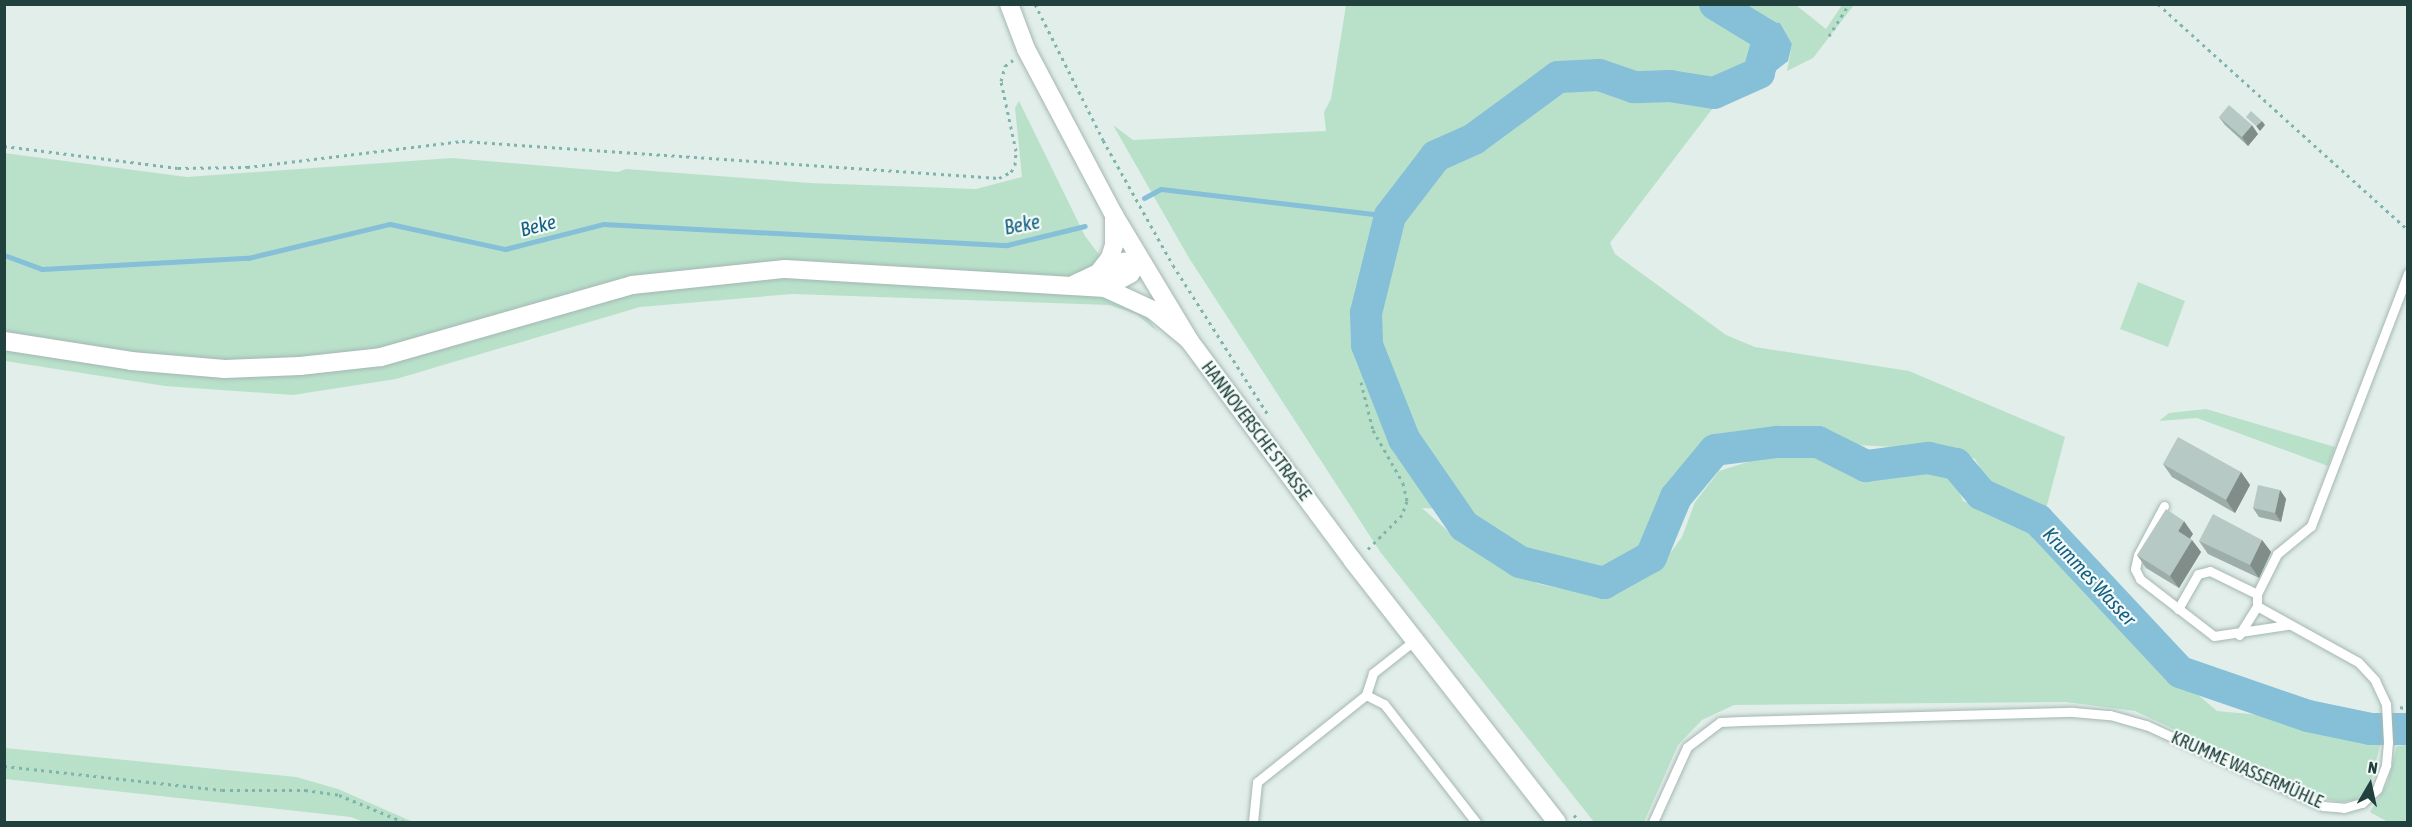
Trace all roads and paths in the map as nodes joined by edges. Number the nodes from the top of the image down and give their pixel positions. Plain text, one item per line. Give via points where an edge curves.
1 (1009, 4) edge
2 (1035, 4) edge
3 (1850, 4) edge
4 (2158, 4) edge
5 (1829, 36) dead end
6 (1017, 57) dead end
7 (4, 146) edge
8 (1114, 215) junction
9 (2408, 230) edge
10 (1140, 260) junction
11 (2408, 273) edge
12 (1101, 280) junction
13 (1189, 340) junction
14 (4, 341) edge
15 (1361, 382) dead end
16 (1273, 421) dead end
17 (2164, 506) dead end
18 (1359, 542) dead end
19 (1359, 556) junction
20 (1373, 561) dead end
21 (2257, 594) junction
22 (2257, 606) junction
23 (2178, 609) junction
24 (2288, 625) junction
25 (2239, 635) junction
26 (1415, 640) junction
27 (1366, 695) junction
28 (4, 766) edge
29 (1565, 818) edge
30 (404, 822) edge
31 (1253, 822) edge
32 (1476, 822) edge
33 (1580, 822) edge
34 (1653, 822) edge

1 - 8 street, HANNOVERSCHE STRASSE via 1026,50
2 - 16 path via 1102,140 1173,265
3 - 5 path
4 - 9 path
6 - 7 path via 1005,66 1000,81 1016,151 1015,165 999,178 462,141 247,167 178,168
8 - 10 street, HANNOVERSCHE STRASSE
8 - 12 street via 1110,258
10 - 12 street via 1130,274
10 - 13 street, HANNOVERSCHE STRASSE
11 - 21 lane via 2311,526 2277,554
12 - 13 street via 1153,310
12 - 14 street via 1074,285 784,269 711,274 632,285 381,357 300,366 225,369 131,361
13 - 19 street, HANNOVERSCHE STRASSE
15 - 19 path via 1373,430 1404,483 1407,501 1402,515
17 - 23 lane via 2138,555 2135,569 2140,579 2164,594
18 - 19 path
19 - 20 path
19 - 26 street, HANNOVERSCHE STRASSE
21 - 22 lane
21 - 23 lane via 2210,571 2198,574
22 - 24 lane, KRUMME WASSERMÜHLE
22 - 25 lane
23 - 25 lane via 2214,636
24 - 25 lane
24 - 34 lane, KRUMME WASSERMÜHLE via 2358,662 2374,680 2386,704 2386,765 2377,789 2362,803 2344,808 2323,806 2146,724 2110,715 2073,712 1720,722 1687,747
26 - 27 lane via 1373,673
26 - 29 street, HANNOVERSCHE STRASSE
27 - 31 lane via 1257,782
27 - 32 lane via 1384,704
28 - 30 path via 222,790 305,790 339,795
29 - 33 path

